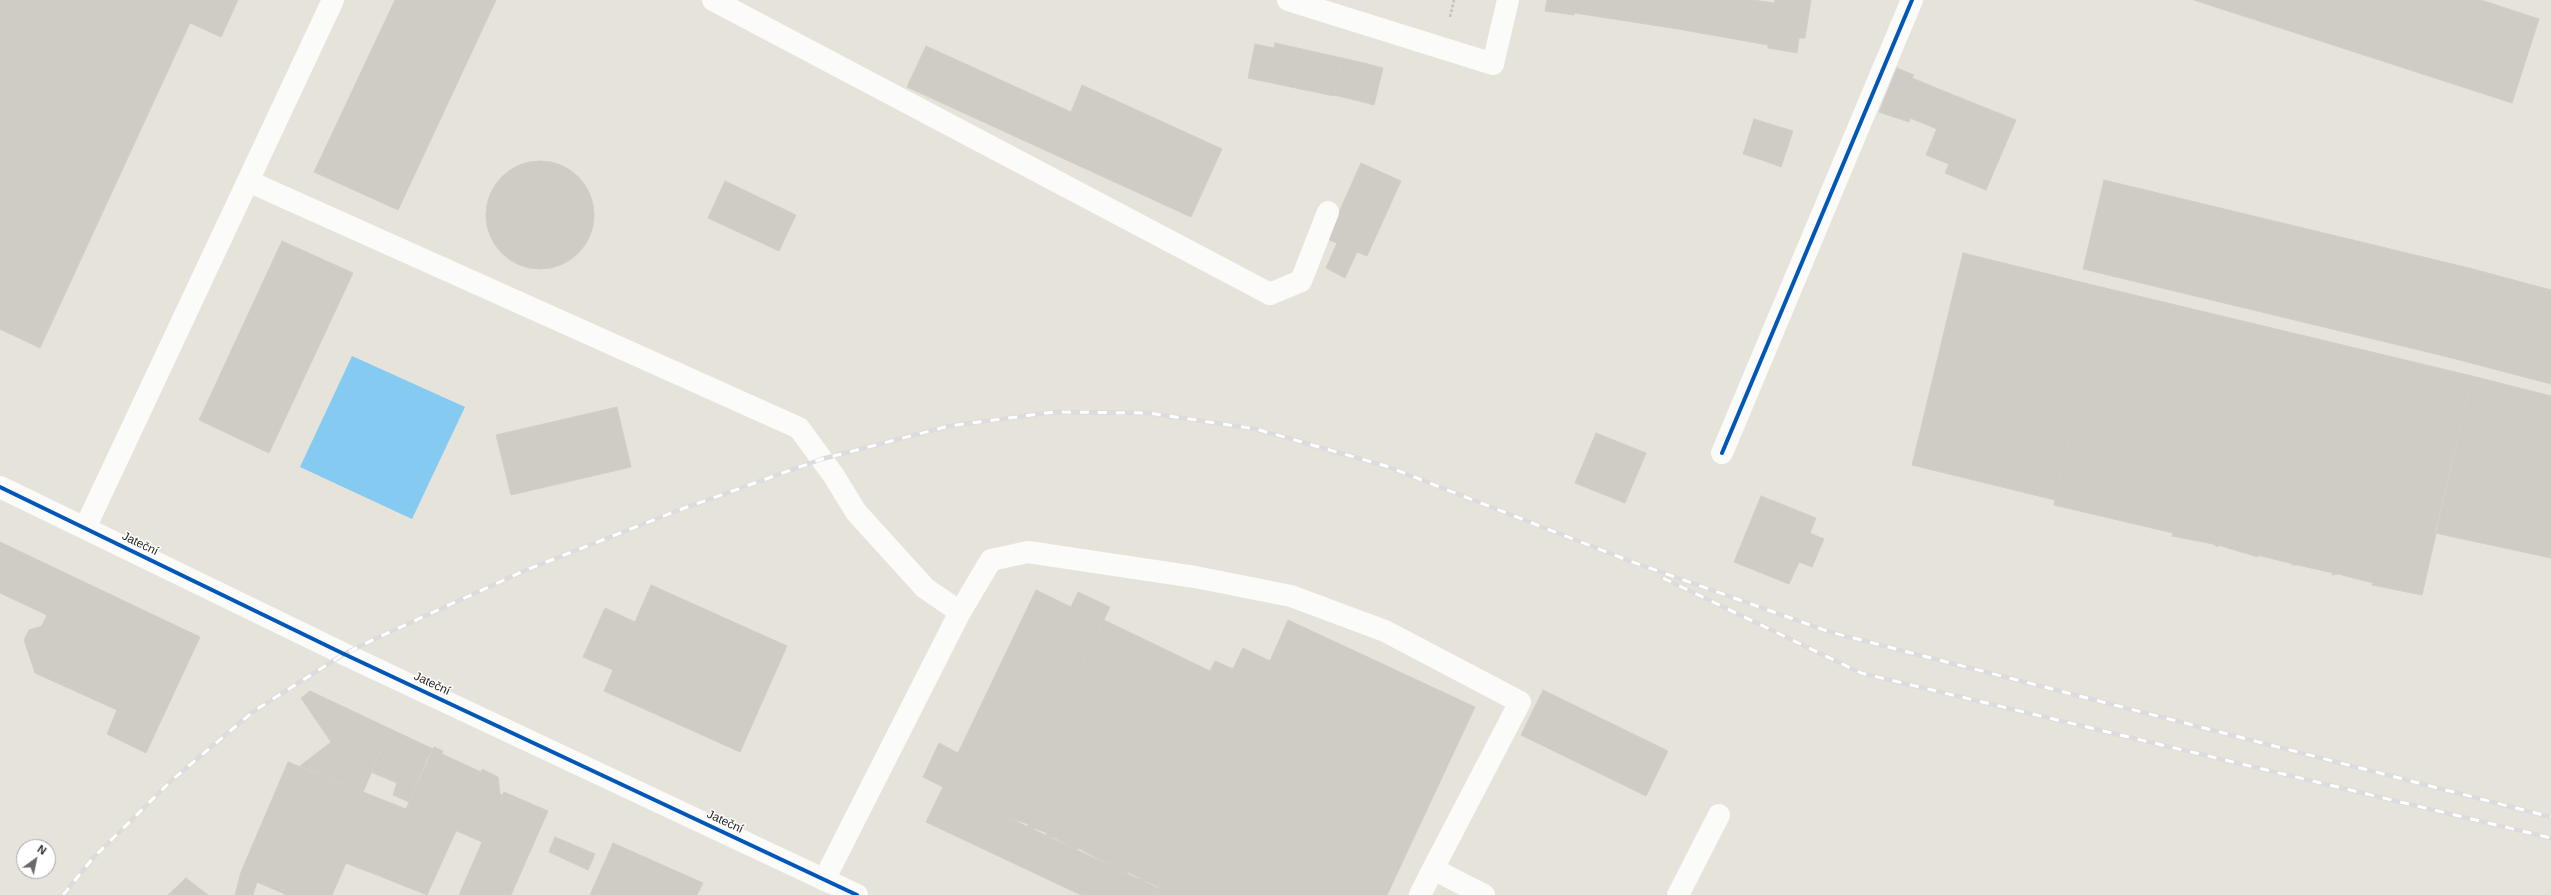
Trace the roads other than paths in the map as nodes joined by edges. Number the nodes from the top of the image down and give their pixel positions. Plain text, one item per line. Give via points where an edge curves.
1 (334, 0) edge
2 (713, 0) edge
3 (1288, 0) edge
4 (1508, 0) edge
5 (1912, 0) edge
6 (248, 181) junction
7 (1328, 212) dead end
8 (1722, 453) dead end
9 (0, 487) edge
10 (85, 528) junction
11 (960, 612) junction
12 (1719, 815) dead end
13 (1433, 869) junction
14 (824, 880) junction
15 (855, 895) edge
16 (1420, 895) edge
17 (1484, 895) edge
18 (1678, 895) edge

1 - 6 street
2 - 7 street via 1270,294 1301,281
3 - 4 street via 1493,64
5 - 8 street
6 - 10 street
6 - 11 street via 799,428 834,476 856,512 925,588
9 - 10 street, Jateční
10 - 14 street, Jateční via 344,654
11 - 13 street via 991,560 1028,552 1195,577 1291,596 1385,631 1520,702
11 - 14 street
12 - 18 street
13 - 16 street
13 - 17 street
14 - 15 street, Jateční

